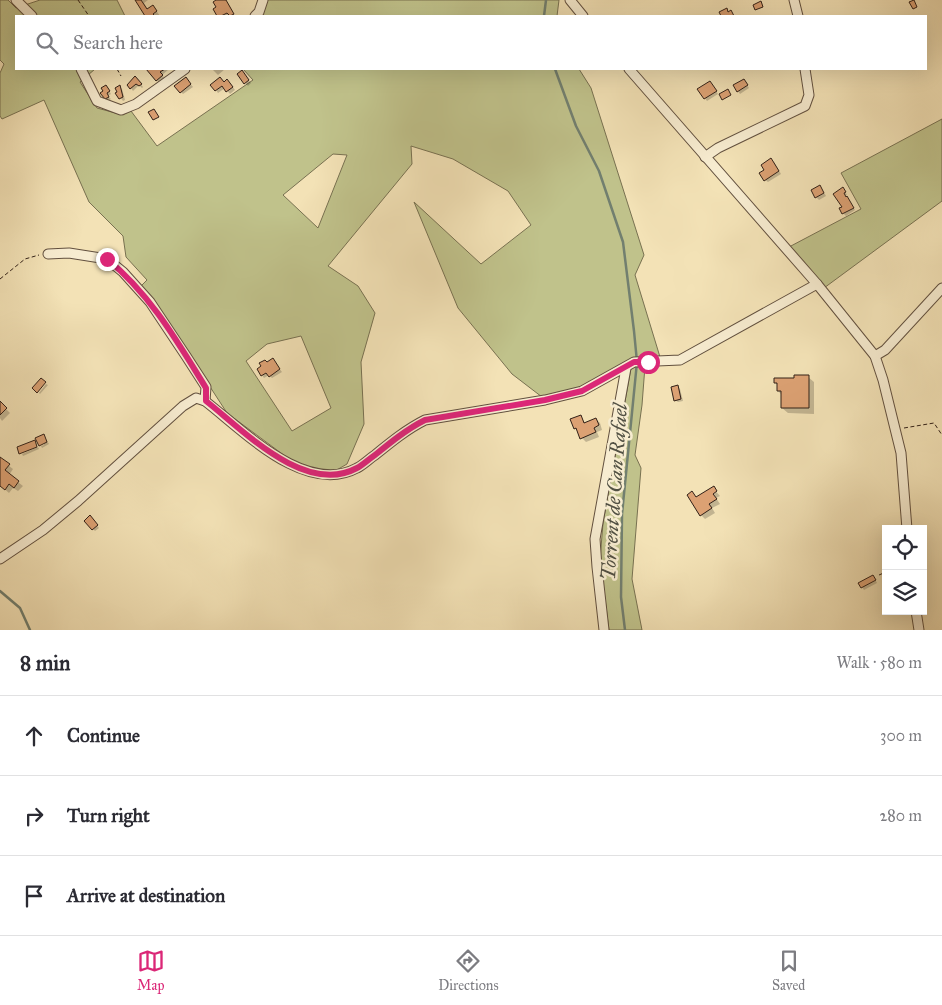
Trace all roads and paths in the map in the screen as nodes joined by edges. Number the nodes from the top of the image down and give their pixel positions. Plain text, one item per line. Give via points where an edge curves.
1 (16, 0) edge
2 (78, 0) edge
3 (263, 0) edge
4 (570, 0) edge
5 (794, 0) edge
6 (31, 15) edge
7 (88, 15) edge
8 (256, 15) edge
9 (582, 15) edge
10 (798, 15) edge
11 (81, 70) edge
12 (118, 70) edge
13 (184, 70) edge
14 (630, 70) edge
15 (805, 70) edge
16 (121, 76) dead end
17 (705, 156) junction
18 (48, 254) joint
19 (0, 279) edge
20 (817, 284) junction
21 (942, 288) edge
22 (875, 356) junction
23 (626, 368) junction
24 (206, 401) junction
25 (896, 429) junction
26 (942, 436) edge
27 (907, 525) edge
28 (0, 558) edge
29 (882, 574) edge
30 (879, 575) dead end
31 (917, 615) edge
32 (604, 630) edge
33 (919, 630) edge

1 - 6 street
2 - 7 path
3 - 8 street
4 - 9 street
5 - 10 street
11 - 13 street via 97,101 121,110 136,104
12 - 16 path
14 - 17 street
15 - 17 street via 809,95 806,106
17 - 20 street
18 - 19 path via 24,259
18 - 24 street via 69,253 107,259 124,272 150,302 186,356 206,388
20 - 22 street
20 - 23 street via 680,360 634,362
21 - 22 street via 885,350
22 - 25 street
23 - 24 street via 582,391 425,420 358,468 343,474 326,475 302,470 264,448
23 - 32 street via 595,539
24 - 28 street via 196,398 183,406 43,530
25 - 26 path via 934,423
25 - 27 street
29 - 30 path
31 - 33 street

